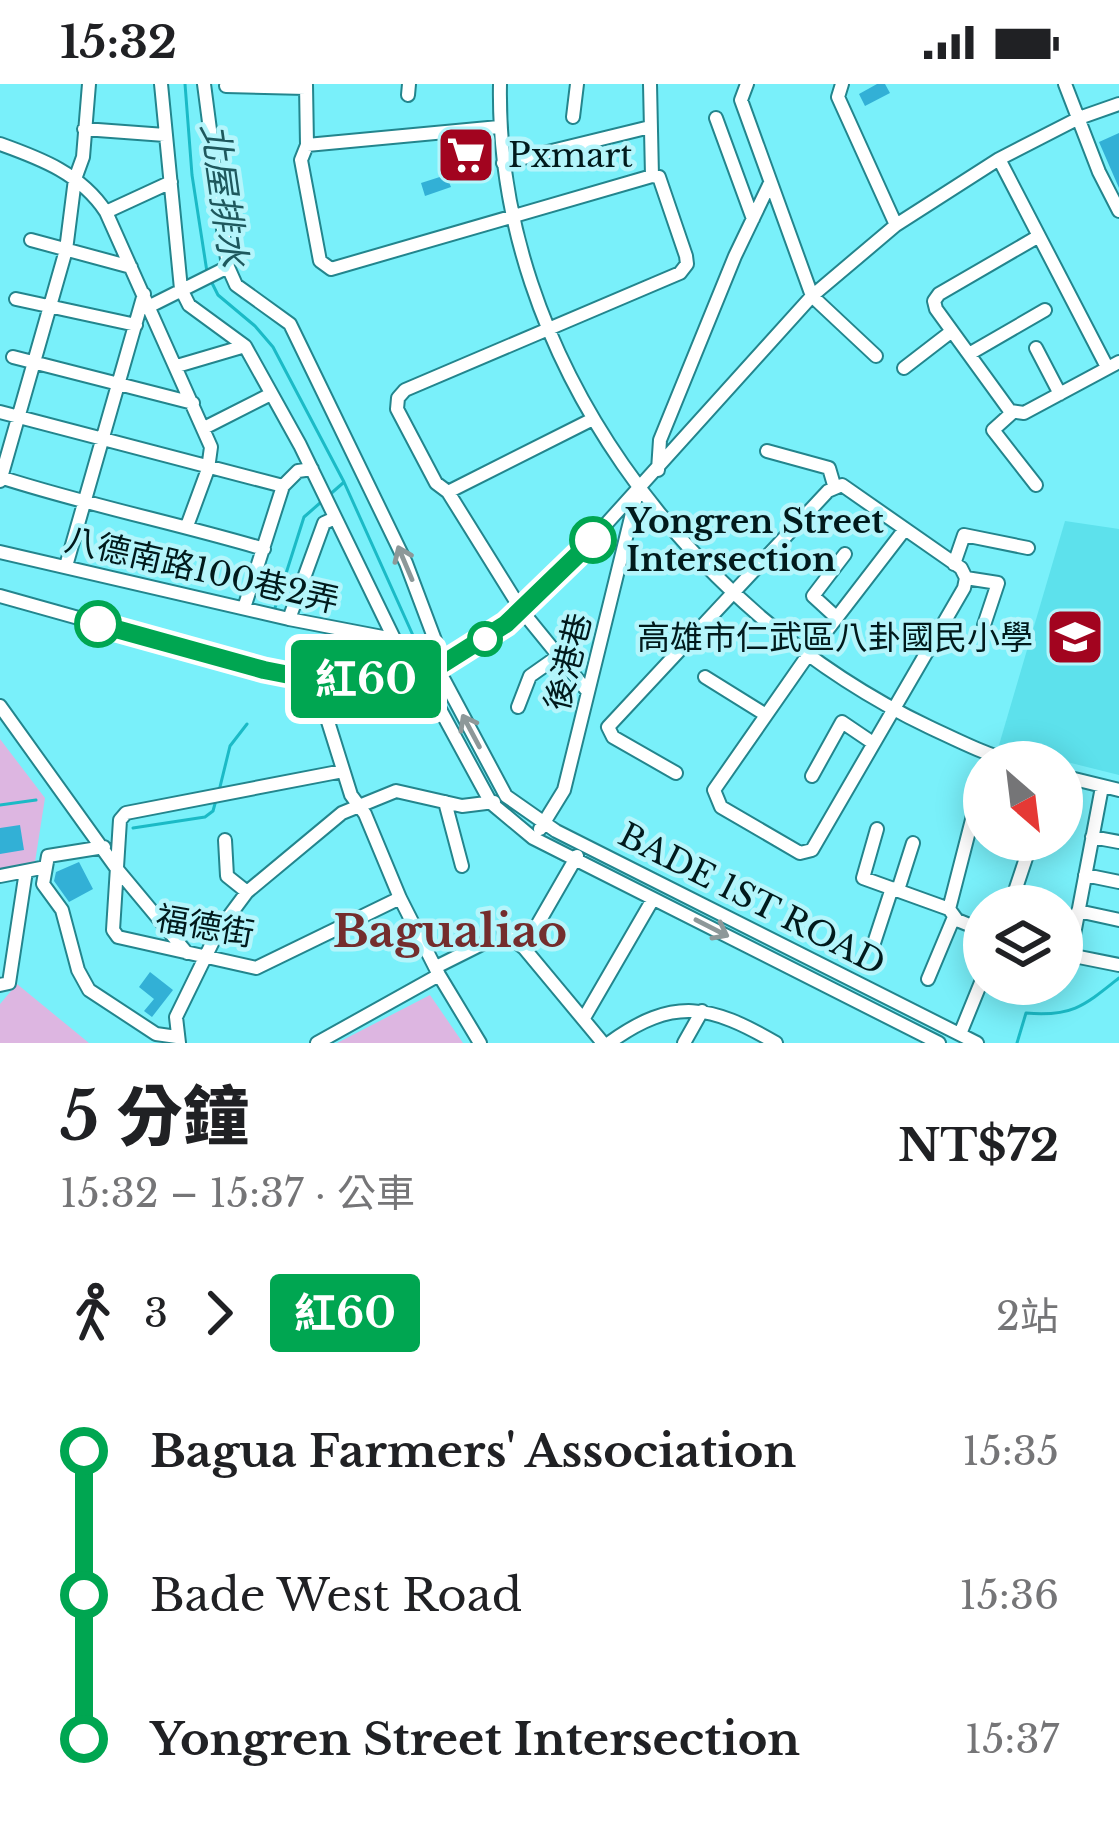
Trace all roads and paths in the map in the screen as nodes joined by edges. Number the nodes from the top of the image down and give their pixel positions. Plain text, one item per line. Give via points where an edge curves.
1 (89, 84) edge
2 (161, 84) edge
3 (204, 84) edge
4 (500, 84) edge
5 (577, 84) edge
6 (650, 84) edge
7 (747, 84) edge
8 (1065, 84) edge
9 (839, 85) edge
10 (226, 86) edge
11 (306, 86) edge
12 (1119, 104) edge
13 (573, 118) dead end
14 (716, 118) dead end
15 (1079, 118) junction
16 (650, 127) junction
17 (499, 128) junction
18 (84, 129) junction
19 (165, 135) junction
20 (0, 144) edge
21 (307, 145) junction
22 (999, 159) junction
23 (503, 163) junction
24 (652, 176) junction
25 (75, 179) junction
26 (171, 182) junction
27 (770, 183) junction
28 (1119, 211) edge
29 (106, 212) junction
30 (511, 216) junction
31 (753, 219) junction
32 (896, 225) junction
33 (1039, 236) junction
34 (31, 240) dead end
35 (66, 250) junction
36 (131, 267) junction
37 (224, 268) junction
38 (187, 286) junction
39 (812, 296) junction
40 (16, 299) dead end
41 (147, 300) junction
42 (48, 307) junction
43 (1045, 310) dead end
44 (136, 325) junction
45 (549, 328) junction
46 (952, 331) junction
47 (245, 346) junction
48 (1036, 348) dead end
49 (969, 354) junction
50 (876, 356) dead end
51 (13, 357) dead end
52 (33, 361) junction
53 (1113, 364) edge
54 (177, 366) junction
55 (904, 368) dead end
56 (119, 383) junction
57 (271, 394) junction
58 (1060, 394) junction
59 (194, 403) junction
60 (0, 412) edge
61 (1012, 412) junction
62 (16, 416) junction
63 (593, 419) junction
64 (205, 428) junction
65 (103, 440) junction
66 (767, 451) dead end
67 (208, 469) junction
68 (312, 469) junction
69 (658, 470) junction
70 (0, 478) edge
71 (1036, 484) dead end
72 (834, 485) junction
73 (283, 486) junction
74 (638, 490) junction
75 (448, 492) junction
76 (84, 503) junction
77 (334, 515) junction
78 (187, 526) junction
79 (905, 529) junction
80 (1028, 548) dead end
81 (264, 549) junction
82 (0, 552) edge
83 (845, 554) dead end
84 (954, 564) junction
85 (66, 566) junction
86 (966, 578) junction
87 (736, 594) junction
88 (0, 596) edge
89 (244, 608) junction
90 (522, 611) junction
91 (837, 618) junction
92 (289, 619) junction
93 (984, 625) dead end
94 (393, 639) junction
95 (808, 656) junction
96 (556, 657) junction
97 (430, 672) junction
98 (705, 677) dead end
99 (315, 680) junction
100 (587, 692) junction
101 (0, 706) edge
102 (518, 707) dead end
103 (893, 710) junction
104 (766, 715) junction
105 (873, 742) junction
106 (963, 745) edge
107 (343, 771) junction
108 (676, 773) dead end
109 (812, 776) dead end
110 (1083, 782) edge
111 (1102, 787) junction
112 (1119, 790) edge
113 (506, 796) junction
114 (446, 802) junction
115 (491, 803) junction
116 (357, 805) junction
117 (543, 824) junction
118 (877, 829) dead end
119 (1092, 837) junction
120 (533, 838) junction
121 (225, 840) dead end
122 (1119, 842) edge
123 (583, 843) junction
124 (913, 843) dead end
125 (104, 847) junction
126 (575, 859) junction
127 (963, 861) edge
128 (462, 866) dead end
129 (46, 867) junction
130 (117, 869) junction
131 (26, 871) junction
132 (0, 875) edge
133 (1085, 875) junction
134 (1119, 882) edge
135 (1083, 885) edge
136 (895, 889) junction
137 (247, 892) junction
138 (400, 898) junction
139 (653, 899) junction
140 (1083, 912) edge
141 (951, 913) junction
142 (963, 920) edge
143 (1119, 920) edge
144 (504, 932) dead end
145 (486, 942) dead end
146 (874, 943) dead end
147 (524, 948) junction
148 (188, 954) junction
149 (203, 958) junction
150 (1083, 958) edge
151 (1119, 965) edge
152 (437, 971) junction
153 (928, 979) dead end
154 (0, 985) edge
155 (972, 1005) edge
156 (703, 1011) junction
157 (584, 1018) junction
158 (940, 1024) junction
159 (960, 1034) junction
160 (178, 1040) edge
161 (933, 1042) edge
162 (317, 1043) edge
163 (480, 1043) edge
164 (606, 1043) edge
165 (684, 1043) edge
166 (774, 1043) edge
167 (977, 1043) edge

1 - 18 street
2 - 19 street
3 - 37 street
4 - 17 street
5 - 13 street
6 - 16 street
7 - 27 street via 742,100
8 - 15 street
9 - 32 street
10 - 11 street
11 - 21 street
12 - 15 street
14 - 31 street
15 - 22 street
15 - 28 street
16 - 23 street
16 - 24 street
17 - 21 street
17 - 23 street
18 - 19 street
18 - 25 street
19 - 26 street
20 - 25 street
21 - 30 street via 301,160 320,261 331,269
22 - 32 street
22 - 33 street
23 - 30 street
24 - 30 street
24 - 45 street via 664,186 686,264 680,273
25 - 29 street
25 - 35 street
26 - 29 street
26 - 38 street
27 - 31 street
27 - 39 street
29 - 36 street
30 - 45 street
31 - 69 street via 659,440
32 - 39 street
33 - 46 street via 938,294 936,309
33 - 53 street
34 - 35 street
35 - 36 street
35 - 42 street
36 - 41 street
37 - 38 street
97 -> 37 street via 438,648 406,563 301,345 290,324
38 - 41 street
38 - 47 street via 189,305
39 - 50 street
39 - 69 street
40 - 42 street
41 - 44 street
41 - 54 street
42 - 44 street
42 - 52 street
43 - 49 street
44 - 56 street
45 - 63 street
45 - 75 street via 398,398 436,483
46 - 49 street
46 - 55 street
47 - 54 street
47 - 57 street
48 - 58 street
49 - 61 street
51 - 52 street
52 - 56 street
52 - 62 street
53 - 58 street
54 - 59 street
56 - 59 street
56 - 65 street
57 - 64 street
57 - 68 street
58 - 61 street
59 - 64 street
60 - 62 street
61 - 71 street via 992,430
62 - 65 street
62 - 70 street
63 - 74 street
63 - 75 street
64 - 67 street
65 - 67 street
65 - 76 street
66 - 72 street via 829,468
67 - 73 street
67 - 78 street
68 - 73 street
68 - 77 street
69 - 74 street
70 - 76 street
72 - 79 street
72 - 87 street
73 - 81 street
74 - 87 street
74 - 90 street
74 - 100 street, 後港巷
75 - 90 street
76 - 78 street
76 - 85 street
77 - 92 street via 324,523
77 - 94 street
78 - 81 street
79 - 84 street
79 - 91 street
80 - 84 street via 964,535
81 - 89 street
82 - 85 street, 八德南路100巷2弄
83 - 91 street via 813,596
84 - 86 street
85 - 89 street, 八德南路100巷2弄
86 - 93 street via 998,583
86 - 103 street
87 - 95 street
87 - 108 street via 608,727
88 - 99 street
89 - 92 street, 八德南路100巷2弄
90 - 96 street
90 - 97 street
91 - 95 street
92 - 94 street, 八德南路100巷2弄
94 - 97 street via 408,663
95 - 103 street
95 - 104 street
96 - 100 street
96 - 102 street via 530,676
97 - 99 street
113 -> 97 street, BADE 1ST ROAD via 444,680
97 - 115 street, BADE 1ST ROAD via 430,689
98 - 104 street
99 - 107 street
100 - 117 street, 後港巷 via 565,790
101 - 125 street
103 - 105 street
103 - 106 street
104 - 105 street via 714,790 715,800 800,854 819,842
105 - 109 street via 842,722
107 - 116 street
107 - 130 street, 福德街 via 129,812 120,820
110 - 111 street
111 - 112 street
111 - 119 street
113 - 115 street
113 - 117 street, BADE 1ST ROAD
114 - 115 street
114 - 116 street via 396,791
114 - 128 street
115 - 120 street, BADE 1ST ROAD
116 - 137 street
116 - 138 street
117 - 120 street, 後港巷
117 - 123 street, BADE 1ST ROAD
118 - 136 street via 862,878
119 - 122 street
119 - 133 street
120 - 126 street, BADE 1ST ROAD
121 - 137 street via 227,876
123 - 126 street
123 - 158 street, BADE 1ST ROAD
124 - 136 street
125 - 129 street via 48,856
125 - 130 street
126 - 139 street, BADE 1ST ROAD
126 - 147 street
127 - 141 street
129 - 131 street
129 - 160 street via 43,884 62,910 88,990
130 - 148 street
130 - 148 street, 福德街 via 115,934
131 - 132 street
131 - 154 street via 9,982
133 - 134 street
133 - 135 street
136 - 141 street
136 - 146 street
137 - 149 street
138 - 149 street, 福德街 via 256,968
138 - 152 street
139 - 157 street
139 -> 161 street, BADE 1ST ROAD
140 - 143 street
141 - 142 street
141 - 153 street
144 - 147 street
145 - 152 street
147 - 157 street
148 - 149 street, 福德街
149 - 160 street via 176,1017
150 - 151 street
152 - 162 street
152 - 163 street
155 - 159 street
156 - 164 street via 651,1018
156 - 165 street
156 - 166 street via 730,1016
157 - 164 street
158 - 159 street, BADE 1ST ROAD
158 - 161 street
159 - 167 street, BADE 1ST ROAD

